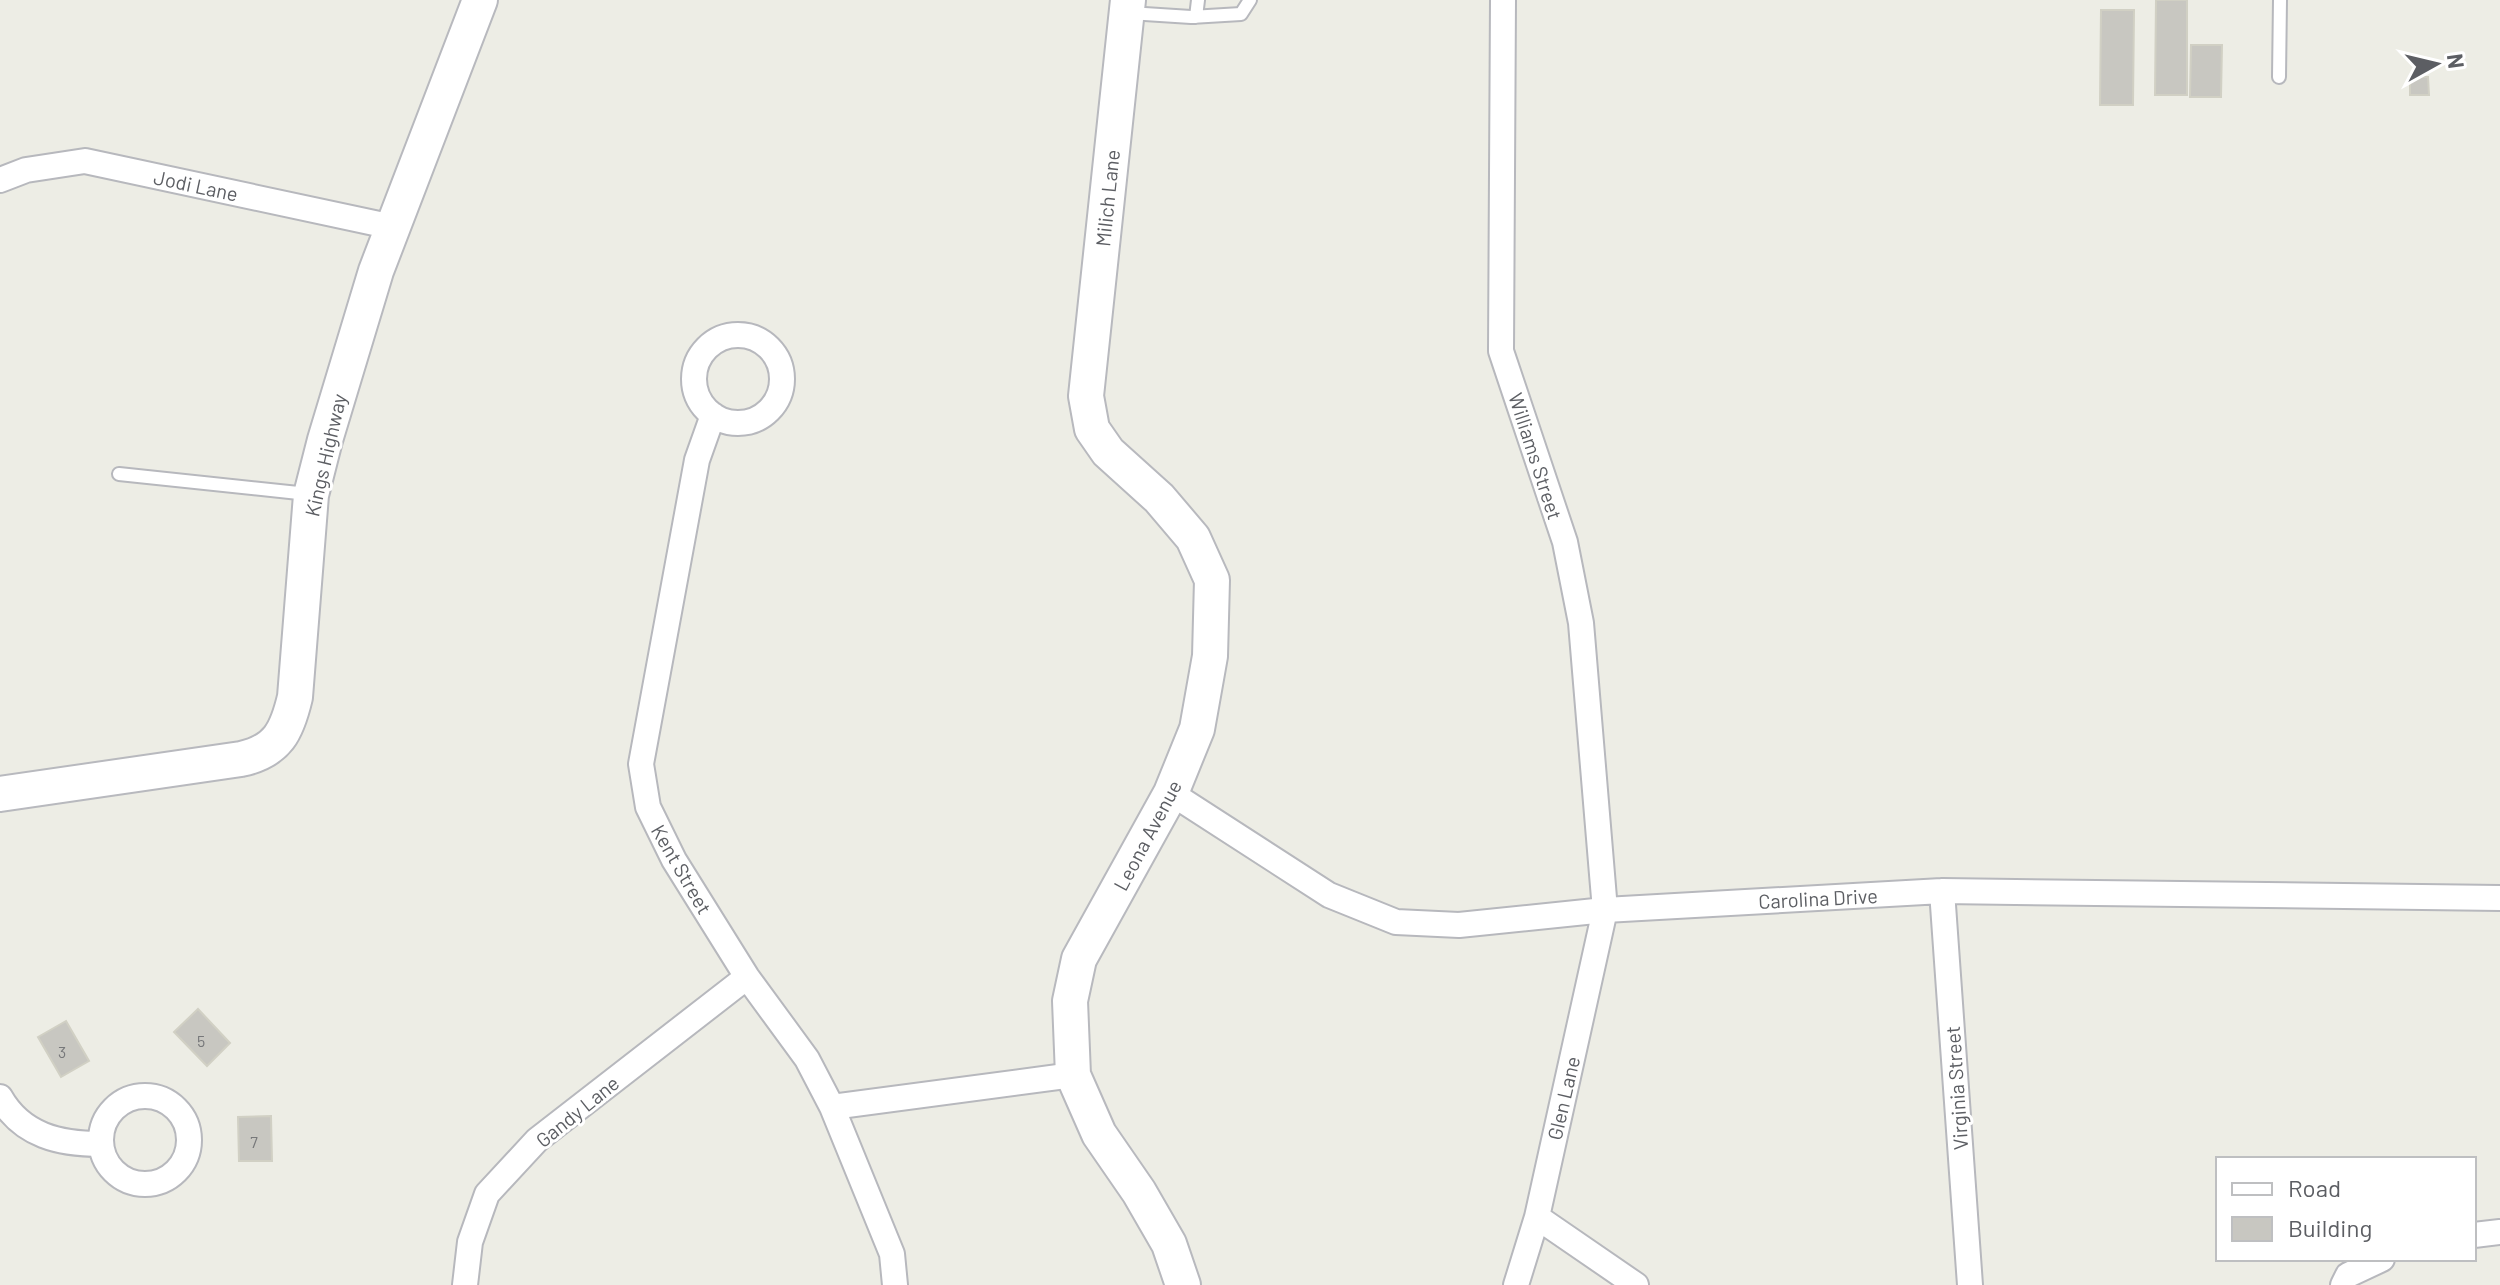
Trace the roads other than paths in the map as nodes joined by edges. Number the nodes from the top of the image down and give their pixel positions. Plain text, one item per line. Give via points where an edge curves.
1 (480, 0) edge
2 (1198, 0) edge
3 (1250, 0) edge
4 (1503, 0) edge
5 (2280, 0) edge
6 (1127, 6) edge
7 (1196, 17) junction
8 (2279, 77) dead end
9 (0, 180) edge
10 (393, 227) junction
11 (1086, 396) joint
12 (713, 415) dead end
13 (119, 474) dead end
14 (311, 495) junction
15 (1171, 793) junction
16 (0, 794) edge
17 (1942, 891) junction
18 (2500, 898) edge
19 (1605, 910) junction
20 (747, 977) junction
21 (1073, 1075) junction
22 (0, 1097) edge
23 (832, 1107) junction
24 (101, 1144) dead end
25 (1537, 1217) junction
26 (2500, 1232) edge
27 (2476, 1235) edge
28 (2378, 1261) edge
29 (465, 1285) edge
30 (895, 1285) edge
31 (1183, 1285) edge
32 (1516, 1285) edge
33 (1636, 1285) edge
34 (1970, 1285) edge
35 (2343, 1285) edge

1 - 10 street, Kings Highway
2 - 7 lane
3 - 7 lane via 1241,14
4 - 19 street, Williams Street via 1501,351 1565,542 1581,623
5 - 8 lane
6 - 7 lane
6 - 11 street, Milich Lane
9 - 10 street, Jodi Lane via 26,170 85,161
10 - 14 street, Kings Highway
11 - 15 street, Leona Avenue via 1092,429 1193,538 1212,580 1210,656 1197,729
12 - 20 street, Kent Street via 697,460 641,764 648,807 674,860
13 - 14 lane
14 - 16 street, Kings Highway via 295,697 286,727 273,746 241,759
15 - 19 street, Carolina Drive via 1329,895 1396,922 1459,925
15 - 21 street, Leona Avenue via 1079,959 1070,1001
17 - 18 street, Carolina Drive
17 - 19 street, Carolina Drive
17 - 34 street, Virginia Street
19 - 25 street, Glen Lane
20 - 23 street, Kent Street via 807,1059
20 - 29 street, Gandy Lane via 537,1140 487,1194 470,1242
21 - 23 street
21 - 31 street, Leona Avenue via 1099,1134 1169,1244
22 - 24 street via 37,1133 66,1143
23 - 30 street, Kent Street via 892,1254
25 - 32 street, Glen Lane
25 - 33 street
26 - 27 street
28 - 35 street via 2348,1275

